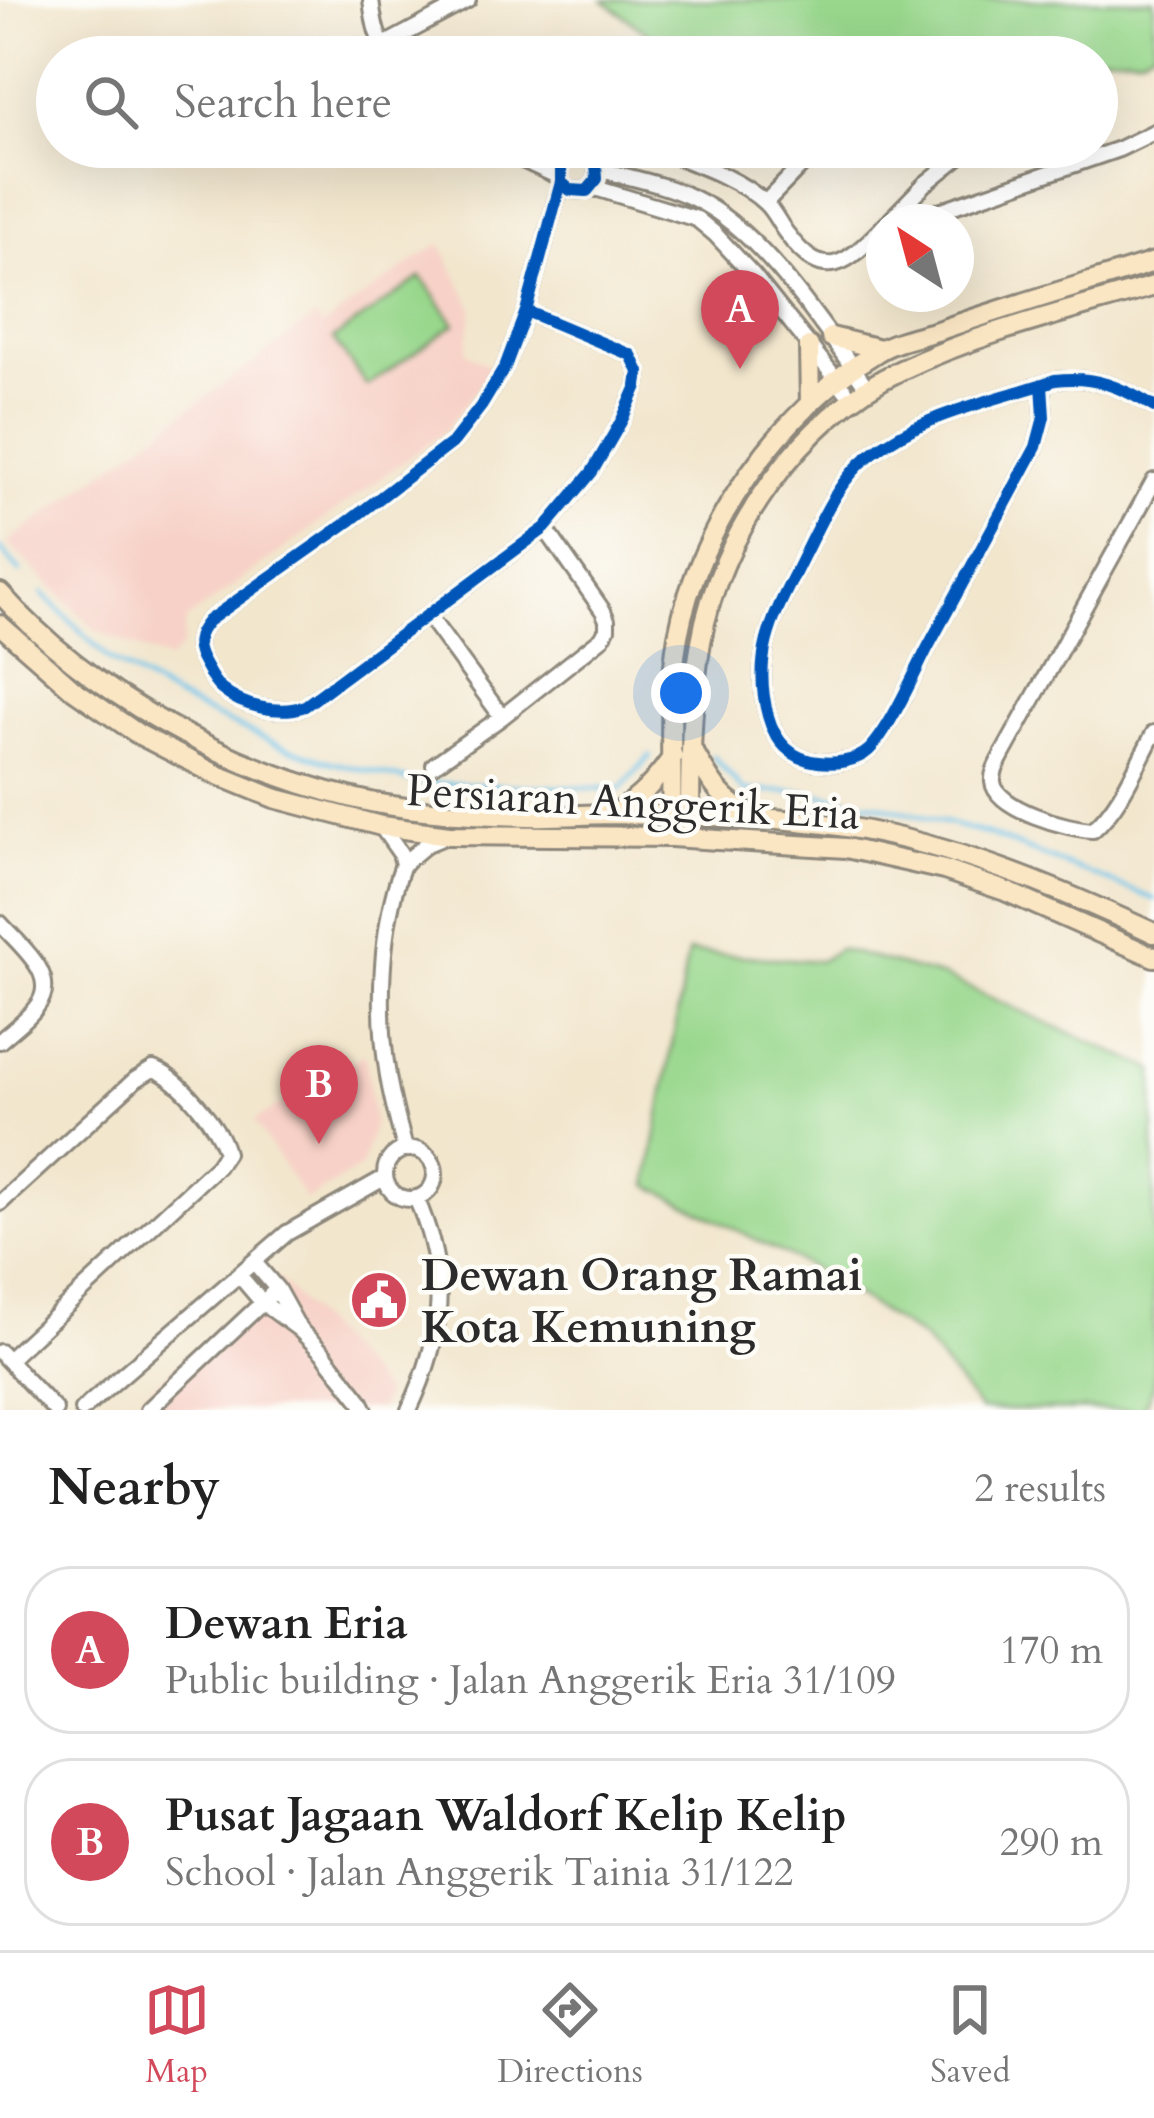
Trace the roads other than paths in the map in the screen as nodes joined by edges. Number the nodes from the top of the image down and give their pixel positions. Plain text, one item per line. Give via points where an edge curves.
1 (370, 0) edge
2 (468, 0) edge
3 (378, 36) edge
4 (411, 36) edge
5 (1154, 132) edge
6 (1119, 149) edge
7 (537, 168) edge
8 (564, 168) edge
9 (700, 168) edge
10 (799, 168) edge
11 (945, 168) edge
12 (1048, 168) edge
13 (598, 169) joint
14 (560, 179) junction
15 (925, 184) junction
16 (592, 187) junction
17 (765, 203) junction
18 (905, 204) edge
19 (935, 204) edge
20 (958, 204) edge
21 (866, 243) edge
22 (1154, 262) edge
23 (1154, 286) edge
24 (526, 311) junction
25 (831, 338) junction
26 (809, 346) junction
27 (880, 349) junction
28 (845, 375) junction
29 (1042, 384) junction
30 (860, 395) junction
31 (810, 404) junction
32 (1154, 407) edge
33 (1154, 481) edge
34 (545, 528) junction
35 (0, 592) edge
36 (429, 617) junction
37 (0, 625) edge
38 (502, 717) junction
39 (1154, 734) edge
40 (693, 750) junction
41 (673, 757) junction
42 (434, 765) dead end
43 (615, 814) junction
44 (681, 817) junction
45 (763, 818) junction
46 (381, 826) junction
47 (449, 835) junction
48 (680, 838) junction
49 (403, 864) junction
50 (0, 923) edge
51 (1154, 933) edge
52 (1154, 957) edge
53 (0, 1041) edge
54 (405, 1149) junction
55 (384, 1178) junction
56 (416, 1198) junction
57 (0, 1203) edge
58 (254, 1262) junction
59 (239, 1275) junction
60 (277, 1289) junction
61 (262, 1302) junction
62 (299, 1329) junction
63 (4, 1356) edge
64 (55, 1410) edge
65 (82, 1410) edge
66 (148, 1410) edge
67 (364, 1410) edge
68 (409, 1410) edge

1 - 3 street
2 - 4 street
5 - 6 street
7 - 14 street
8 - 14 street
9 - 17 street
10 - 17 street
11 - 15 street
12 - 20 street
13 - 16 street
13 - 25 street via 719,212
14 - 16 street via 575,192
14 - 24 street
15 - 18 street
15 - 19 street
16 - 26 street via 697,220
17 - 21 street via 803,254 826,266
22 - 27 main road
23 - 30 main road via 952,350
24 - 34 street via 631,356 639,372 592,472
24 - 36 street via 505,368 454,441 208,621 196,651 216,684 290,711
25 - 27 main road
25 - 28 street
26 - 28 street
26 - 31 main road
27 - 28 main road
28 - 30 street
28 - 31 main road
29 - 29 street via 891,440 847,477 770,627 762,685 784,748 806,760 841,762 870,749 1025,467 1041,432
29 - 32 street via 1101,381
30 - 40 main road via 784,468 724,565 701,638
31 - 41 main road via 745,482 701,556 673,674
33 - 39 street via 992,786 1040,817 1093,830
34 - 36 street
34 - 38 street via 603,611 607,629
35 - 43 main road, Persiaran Anggerik Eria via 62,651 151,716 284,778 359,800 438,810
36 - 38 street
37 - 46 main road, Persiaran Anggerik Eria via 138,734 274,798
38 - 42 street
40 - 44 main road
40 - 45 main road via 724,798
41 - 43 main road via 639,799
41 - 44 main road
43 - 44 main road, Persiaran Anggerik Eria
44 - 45 main road, Persiaran Anggerik Eria
44 - 48 main road
45 - 51 main road, Persiaran Anggerik Eria via 950,851
46 - 47 main road, Persiaran Anggerik Eria
46 - 49 street
47 - 48 main road, Persiaran Anggerik Eria
47 - 49 street
48 - 52 main road, Persiaran Anggerik Eria via 847,848 909,861 1005,891
49 - 54 street via 382,982 388,1073
50 - 53 street via 44,974 45,990
54 - 55 street via 390,1158
54 - 56 street via 422,1151 433,1164 430,1189
55 - 56 street via 395,1195
55 - 58 street via 287,1233
56 - 68 street via 431,1232 439,1290 437,1328
57 - 63 street via 153,1069 168,1073 223,1137 226,1153 217,1166
58 - 59 street
58 - 60 street
59 - 61 street
59 - 65 street
60 - 61 street
60 - 62 street
61 - 62 street
61 - 66 street
62 - 67 street
63 - 64 street

